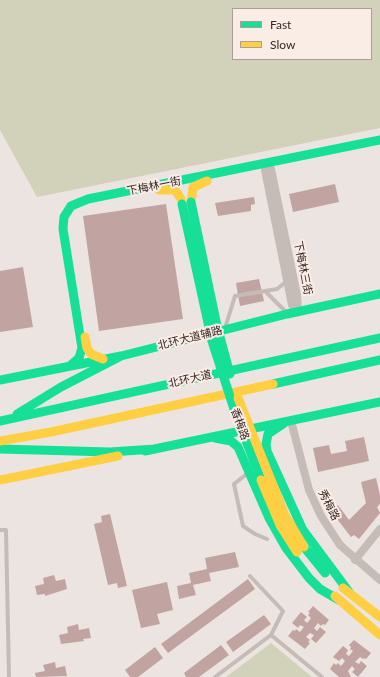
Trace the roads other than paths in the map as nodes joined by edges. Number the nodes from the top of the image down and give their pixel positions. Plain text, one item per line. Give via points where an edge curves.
1 (380, 140) edge
2 (380, 146) edge
3 (268, 168) junction
4 (192, 178) junction
5 (202, 182) joint
6 (185, 202) junction
7 (288, 281) junction
8 (265, 291) junction
9 (380, 294) edge
10 (298, 312) junction
11 (287, 314) junction
12 (225, 330) junction
13 (380, 338) edge
14 (84, 348) junction
15 (121, 356) junction
16 (103, 359) junction
17 (379, 360) edge
18 (71, 365) junction
19 (0, 380) edge
20 (380, 402) edge
21 (4, 420) edge
22 (288, 422) junction
23 (211, 438) junction
24 (0, 441) edge
25 (0, 449) edge
26 (155, 449) junction
27 (267, 451) junction
28 (244, 462) junction
29 (249, 473) junction
30 (0, 480) edge
31 (380, 529) edge
32 (0, 530) edge
33 (266, 539) dead end
34 (300, 550) junction
35 (355, 560) junction
36 (250, 576) dead end
37 (380, 580) edge
38 (349, 592) junction
39 (339, 600) junction
40 (380, 617) edge
41 (271, 635) junction
42 (380, 635) edge
43 (9, 677) edge
44 (215, 677) edge
45 (322, 677) edge

1 - 3 main road, 下梅林一街
2 - 3 main road, 下梅林一街
3 - 4 main road, 下梅林一街
3 - 5 main road, 下梅林一街
3 - 7 street, 下梅林三街
3 - 10 street, 下梅林三街
4 - 6 main road via 181,191
4 - 14 main road, 下梅林一街 via 80,201 67,211 64,232
5 - 6 main road, 香梅路 via 192,188
6 - 14 main road, 下梅林一街 via 175,190 163,189 86,204 71,214 68,230
6 - 34 main road, 香梅路, bridge via 208,327 234,409 272,507 285,534
7 - 8 lane via 277,288
7 - 10 street, 下梅林三街 via 292,305
8 - 11 lane
8 - 12 lane via 235,296
9 - 10 main road, 北环大道辅路
10 - 11 main road, 北环大道辅路
11 - 12 main road, 北环大道辅路
12 - 15 main road, 北环大道辅路
13 - 21 main road, 北环大道
14 - 16 main road
14 - 18 main road via 79,358
15 - 16 main road, 北环大道辅路
15 - 21 main road
16 - 18 main road, 北环大道辅路
17 - 24 main road, 北环大道
18 - 19 main road, 北环大道辅路
20 - 22 main road
22 - 23 main road
22 - 27 main road via 268,434
22 - 35 street, 秀梅路 via 314,503 340,545
23 - 26 main road
23 - 28 main road via 234,443
25 - 26 main road via 110,452
26 - 30 main road
27 - 28 main road via 251,449
27 - 38 main road via 304,530
28 - 29 main road
29 - 33 lane via 234,484 244,526
29 - 39 main road via 278,536 293,558 320,589
31 - 35 street
32 - 43 lane via 6,530
34 - 38 main road, 香梅路
34 - 39 main road, 香梅路 via 323,585
35 - 37 street, 秀梅路
36 - 41 lane via 283,612
38 - 40 main road, 香梅路
39 - 42 main road, 香梅路
41 - 44 lane
41 - 45 lane

